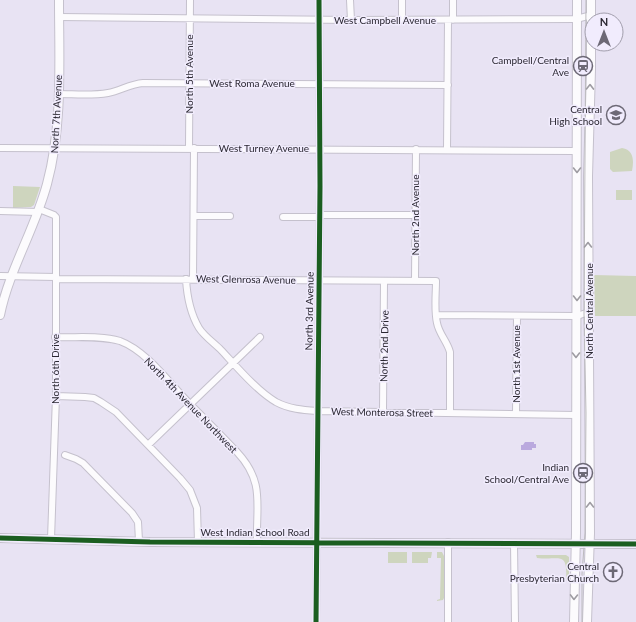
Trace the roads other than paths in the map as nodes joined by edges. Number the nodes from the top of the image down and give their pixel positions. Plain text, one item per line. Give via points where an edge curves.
1 (59, 0) edge
2 (190, 0) edge
3 (319, 0) edge
4 (350, 0) edge
5 (402, 0) edge
6 (453, 0) edge
7 (577, 0) edge
8 (591, 0) edge
9 (592, 12) edge
10 (59, 17) junction
11 (584, 17) edge
12 (190, 18) junction
13 (576, 19) junction
14 (320, 20) junction
15 (350, 20) junction
16 (402, 20) junction
17 (450, 20) junction
18 (591, 52) edge
19 (189, 82) junction
20 (320, 84) junction
21 (448, 85) junction
22 (58, 94) junction
23 (0, 148) edge
24 (55, 148) junction
25 (192, 148) junction
26 (320, 149) junction
27 (416, 149) junction
28 (448, 150) junction
29 (577, 151) junction
30 (38, 210) junction
31 (0, 211) edge
32 (416, 215) junction
33 (194, 216) junction
34 (230, 216) dead end
35 (320, 216) junction
36 (283, 217) dead end
37 (0, 276) edge
38 (12, 276) junction
39 (56, 278) junction
40 (186, 278) junction
41 (193, 279) junction
42 (319, 280) junction
43 (384, 281) junction
44 (415, 281) junction
45 (589, 312) junction
46 (0, 315) edge
47 (436, 315) junction
48 (517, 316) junction
49 (577, 316) junction
50 (56, 337) junction
51 (260, 337) dead end
52 (233, 362) junction
53 (56, 396) junction
54 (190, 404) junction
55 (317, 411) junction
56 (383, 411) junction
57 (450, 412) junction
58 (516, 413) junction
59 (576, 415) junction
60 (148, 445) junction
61 (65, 456) dead end
62 (0, 538) edge
63 (51, 539) junction
64 (316, 541) junction
65 (139, 542) junction
66 (198, 542) junction
67 (257, 542) junction
68 (448, 542) junction
69 (514, 543) junction
70 (583, 544) junction
71 (636, 544) edge
72 (316, 622) edge
73 (448, 622) edge
74 (515, 622) edge
75 (574, 622) edge
76 (587, 622) edge

1 - 10 main road, North 7th Avenue
2 - 12 street, North 5th Avenue
3 - 14 street, North 3rd Avenue
4 - 15 street
5 - 16 street
6 - 17 street
7 - 13 main road, North Central Avenue
8 - 9 main road, North Central Avenue
10 - 12 street, West Campbell Avenue
10 - 22 main road, North 7th Avenue
11 - 13 street, West Campbell Avenue
12 - 14 street, West Campbell Avenue
12 - 19 street, North 5th Avenue
13 - 17 street, West Campbell Avenue
13 - 29 main road, North Central Avenue
14 - 15 street, West Campbell Avenue
14 - 20 street, North 3rd Avenue
15 - 16 street, West Campbell Avenue
16 - 17 street, West Campbell Avenue
17 - 21 street
45 -> 18 main road, North Central Avenue via 588,176
19 - 20 street, West Roma Avenue
19 - 22 street, West Roma Avenue via 143,82 105,93
19 - 25 street, North 5th Avenue
20 - 21 street, West Roma Avenue
20 - 26 street, North 3rd Avenue
21 - 28 street
22 - 24 main road, North 7th Avenue
23 - 24 street, West Turney Avenue
24 - 25 street, West Turney Avenue
24 - 30 main road, North 7th Avenue
25 - 26 street, West Turney Avenue
25 - 33 street, North 5th Avenue
26 - 27 street, West Turney Avenue
26 - 35 street, North 3rd Avenue
27 - 28 street, West Turney Avenue
27 - 32 street, North 2nd Avenue
28 - 29 street, West Turney Avenue
29 -> 49 main road, North Central Avenue
30 - 31 street
30 - 38 main road, North 7th Avenue
30 - 39 street, North 6th Drive via 54,214 56,217
32 - 35 street
32 - 44 street, North 2nd Avenue
33 - 34 street
33 - 41 street, North 5th Avenue
35 - 36 street
35 - 42 street, North 3rd Avenue
37 - 38 street, West Glenrosa Avenue
38 - 39 street, West Glenrosa Avenue
38 - 46 main road, North 7th Avenue
39 - 40 street, West Glenrosa Avenue
39 - 50 street, North 6th Drive
40 - 41 street, West Glenrosa Avenue
40 - 52 street, West Monterosa Street via 190,308 200,329
41 - 42 street, West Glenrosa Avenue
42 - 43 street, West Glenrosa Avenue
42 - 55 street, North 3rd Avenue
43 - 44 street, West Glenrosa Avenue
43 - 56 street, North 2nd Drive
44 - 47 street, West Glenrosa Avenue via 436,281
45 - 49 street
70 -> 45 main road, North Central Avenue
47 - 48 street
47 - 57 street via 439,329 450,352
48 - 49 street
48 - 58 street, North 1st Avenue
49 -> 59 main road, North Central Avenue
50 - 53 street, North 6th Drive
50 - 54 street, North 4th Avenue Northwest via 110,339 130,345 156,367
51 - 52 street
52 - 54 street
52 - 55 street, West Monterosa Street via 263,393 276,402 297,409
53 - 60 street via 94,398 116,412
53 - 63 street, North 6th Drive
54 - 60 street
54 - 67 street, North 4th Avenue Northwest via 242,457 253,473 257,488
55 - 56 street, West Monterosa Street
55 - 64 street, North 3rd Avenue
56 - 57 street, West Monterosa Street
57 - 58 street, West Monterosa Street
58 - 59 street, West Monterosa Street
59 - 70 main road, North Central Avenue
60 - 66 street via 190,490 198,511
61 - 65 street via 83,463 132,513 138,522
62 - 63 main road, West Indian School Road
63 - 65 main road, West Indian School Road
64 - 67 main road, West Indian School Road
64 - 68 main road, West Indian School Road
64 - 72 street, North 3rd Avenue
65 - 66 main road, West Indian School Road
66 - 67 main road, West Indian School Road
68 - 69 main road, West Indian School Road
68 - 73 street
69 - 70 main road, West Indian School Road
69 - 74 street
70 - 71 main road, West Indian School Road
70 -> 75 main road, North Central Avenue
70 - 76 main road, North Central Avenue

